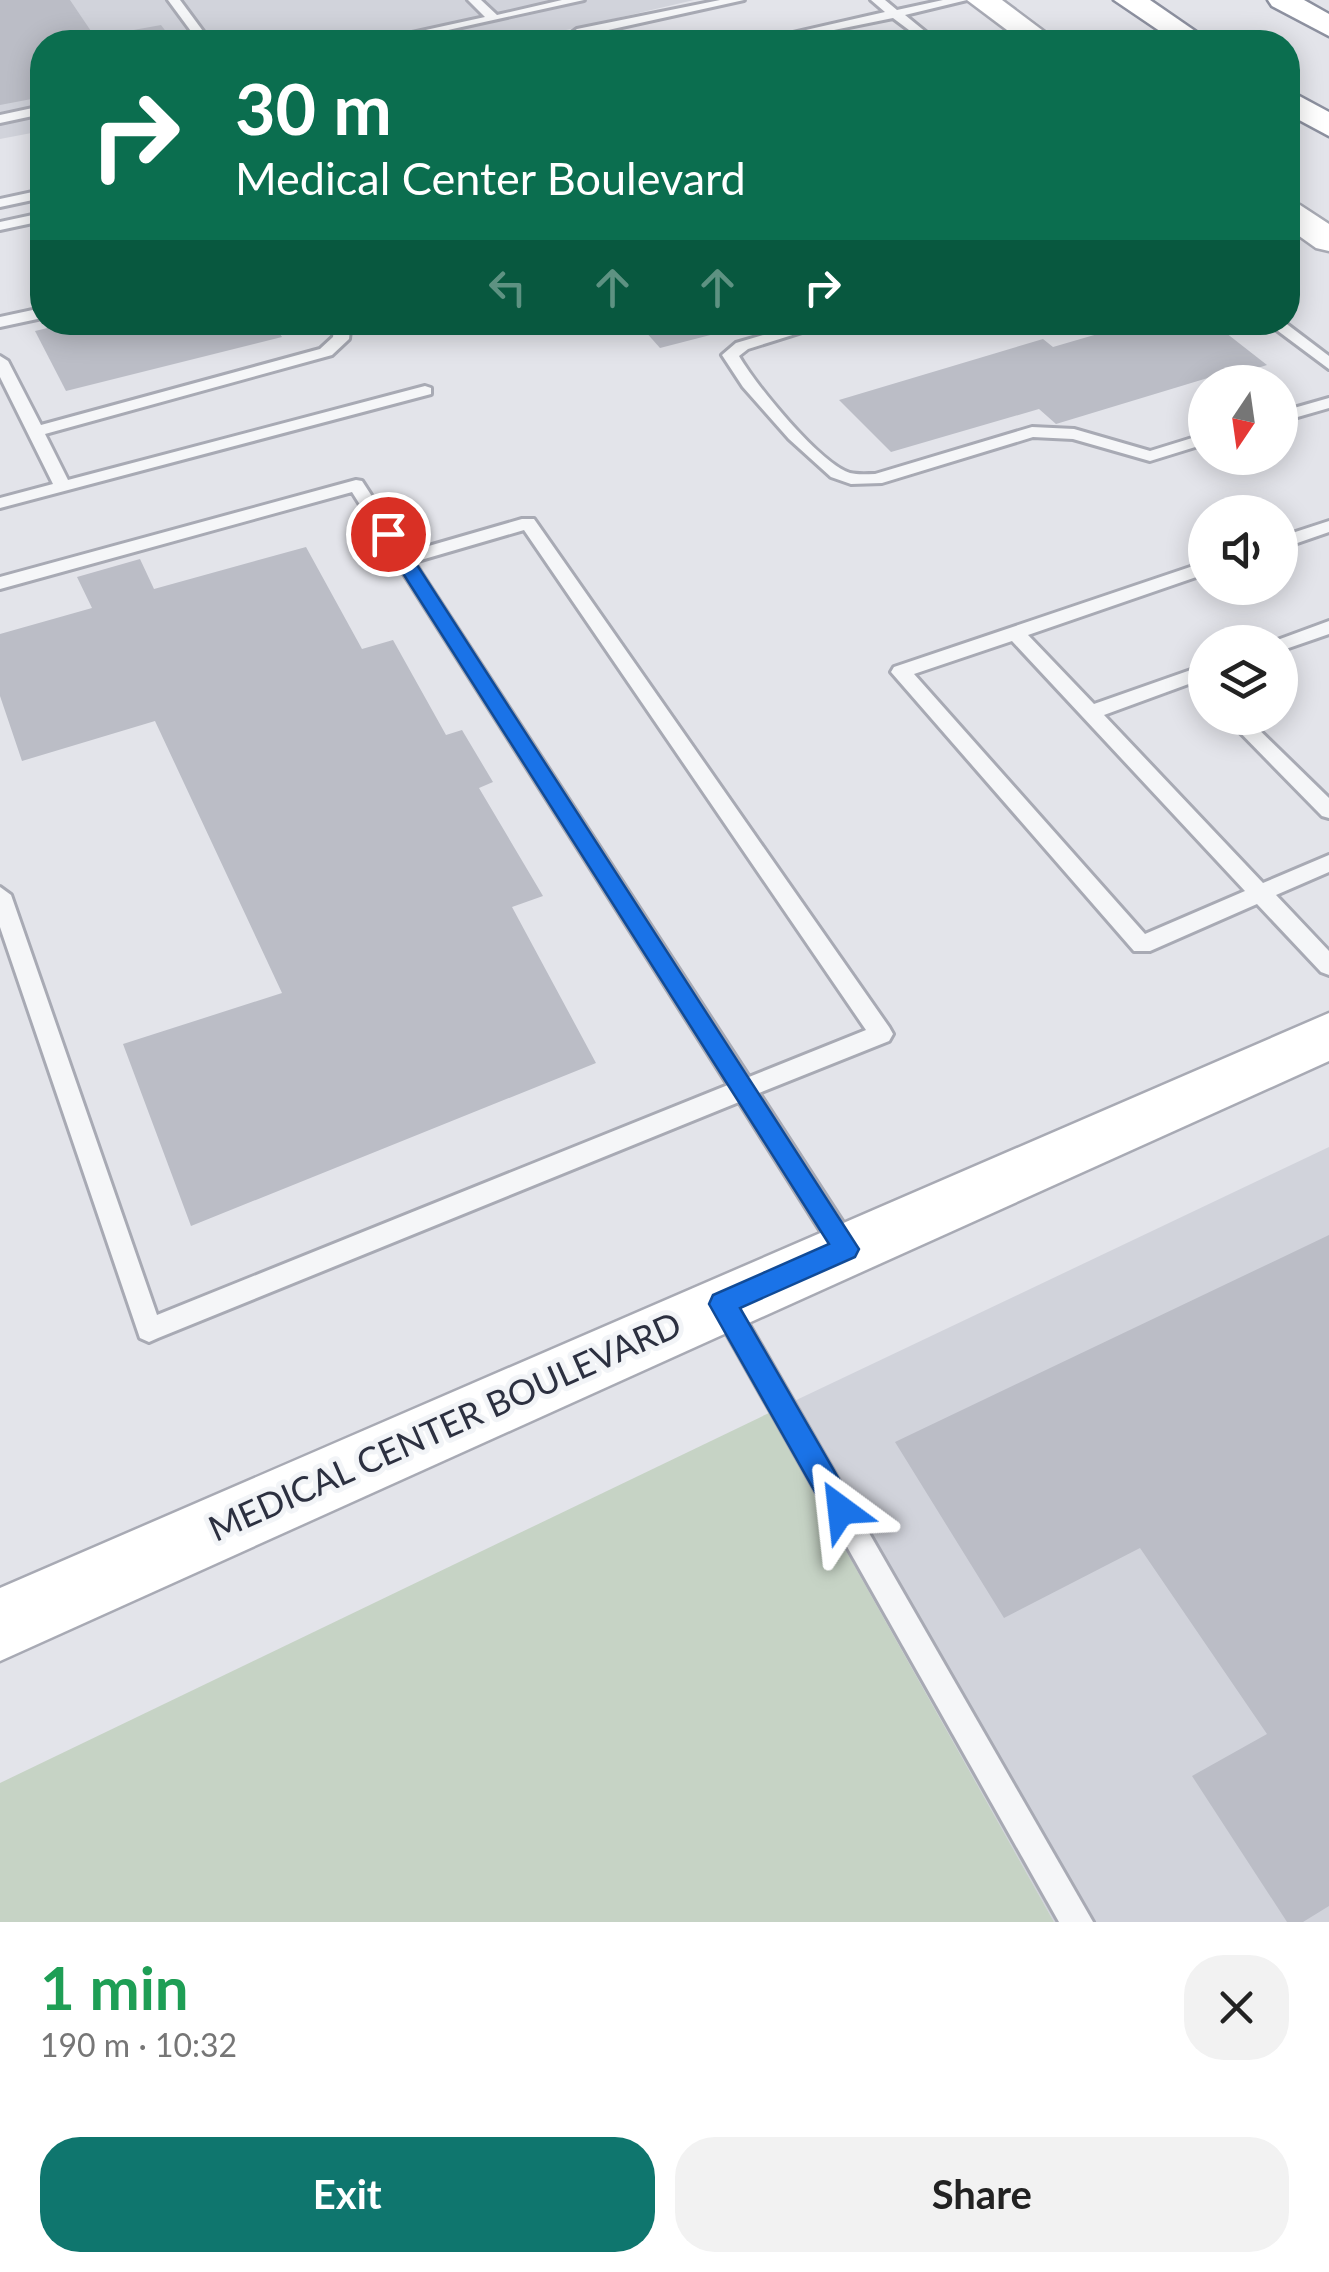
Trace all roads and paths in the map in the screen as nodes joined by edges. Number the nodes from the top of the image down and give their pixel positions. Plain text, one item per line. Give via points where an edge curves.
1 (174, 0) edge
2 (474, 0) edge
3 (578, 0) edge
4 (738, 0) edge
5 (877, 0) edge
6 (960, 0) edge
7 (982, 0) edge
8 (1129, 0) edge
9 (1283, 0) edge
10 (560, 2) edge
11 (894, 14) junction
12 (494, 19) junction
13 (1329, 27) edge
14 (196, 30) edge
15 (438, 30) edge
16 (592, 30) edge
17 (817, 30) edge
18 (916, 30) edge
19 (1026, 30) edge
20 (1177, 30) edge
21 (1300, 108) edge
22 (30, 113) edge
23 (0, 119) edge
24 (1329, 126) edge
25 (8, 201) edge
26 (30, 214) edge
27 (30, 219) edge
28 (1300, 220) edge
29 (0, 226) edge
30 (1329, 240) edge
31 (30, 315) edge
32 (0, 322) edge
33 (341, 335) edge
34 (780, 335) edge
35 (1290, 335) edge
36 (0, 360) edge
37 (1329, 364) edge
38 (425, 391) dead end
39 (1329, 402) edge
40 (1298, 411) edge
41 (36, 432) junction
42 (1188, 444) edge
43 (63, 487) junction
44 (0, 503) edge
45 (1329, 526) edge
46 (1298, 537) edge
47 (404, 559) junction
48 (1188, 574) edge
49 (0, 584) edge
50 (1329, 627) edge
51 (1014, 633) junction
52 (1298, 638) edge
53 (1188, 682) edge
54 (1090, 713) junction
55 (1253, 735) edge
56 (1329, 811) edge
57 (1329, 863) edge
58 (1260, 893) junction
59 (0, 895) edge
60 (1329, 966) edge
61 (1329, 1036) edge
62 (743, 1090) junction
63 (846, 1249) junction
64 (722, 1304) junction
65 (0, 1625) edge
66 (1077, 1922) edge

1 - 14 lane
2 - 12 lane
3 - 10 lane
4 - 16 lane
5 - 11 lane
6 - 11 lane
7 - 19 main road
8 - 20 main road
9 - 13 main road
10 - 12 lane
11 - 17 lane
11 - 18 lane
12 - 15 lane
21 - 24 main road
22 - 23 lane
25 - 26 lane
27 - 29 lane
28 - 30 main road
31 - 32 lane
33 - 41 lane via 326,352
34 - 42 lane via 730,354 795,435 854,480 1032,432 1074,434 1150,456
35 - 37 lane
36 - 41 lane
38 - 43 lane
39 - 40 lane
41 - 43 lane
43 - 44 lane
45 - 46 lane
47 - 49 lane via 356,485
47 - 62 lane
47 - 62 lane via 528,522 881,1034
48 - 51 lane
50 - 52 lane
51 - 54 lane
51 - 58 lane via 901,672 1142,945
53 - 54 lane
54 - 58 lane
55 - 56 lane
57 - 58 lane
58 - 60 lane
59 - 62 lane via 150,1330
61 - 63 main road, MEDICAL CENTER BOULEVARD
62 - 63 lane
63 - 64 main road, MEDICAL CENTER BOULEVARD
64 - 65 main road, MEDICAL CENTER BOULEVARD
64 - 66 lane

